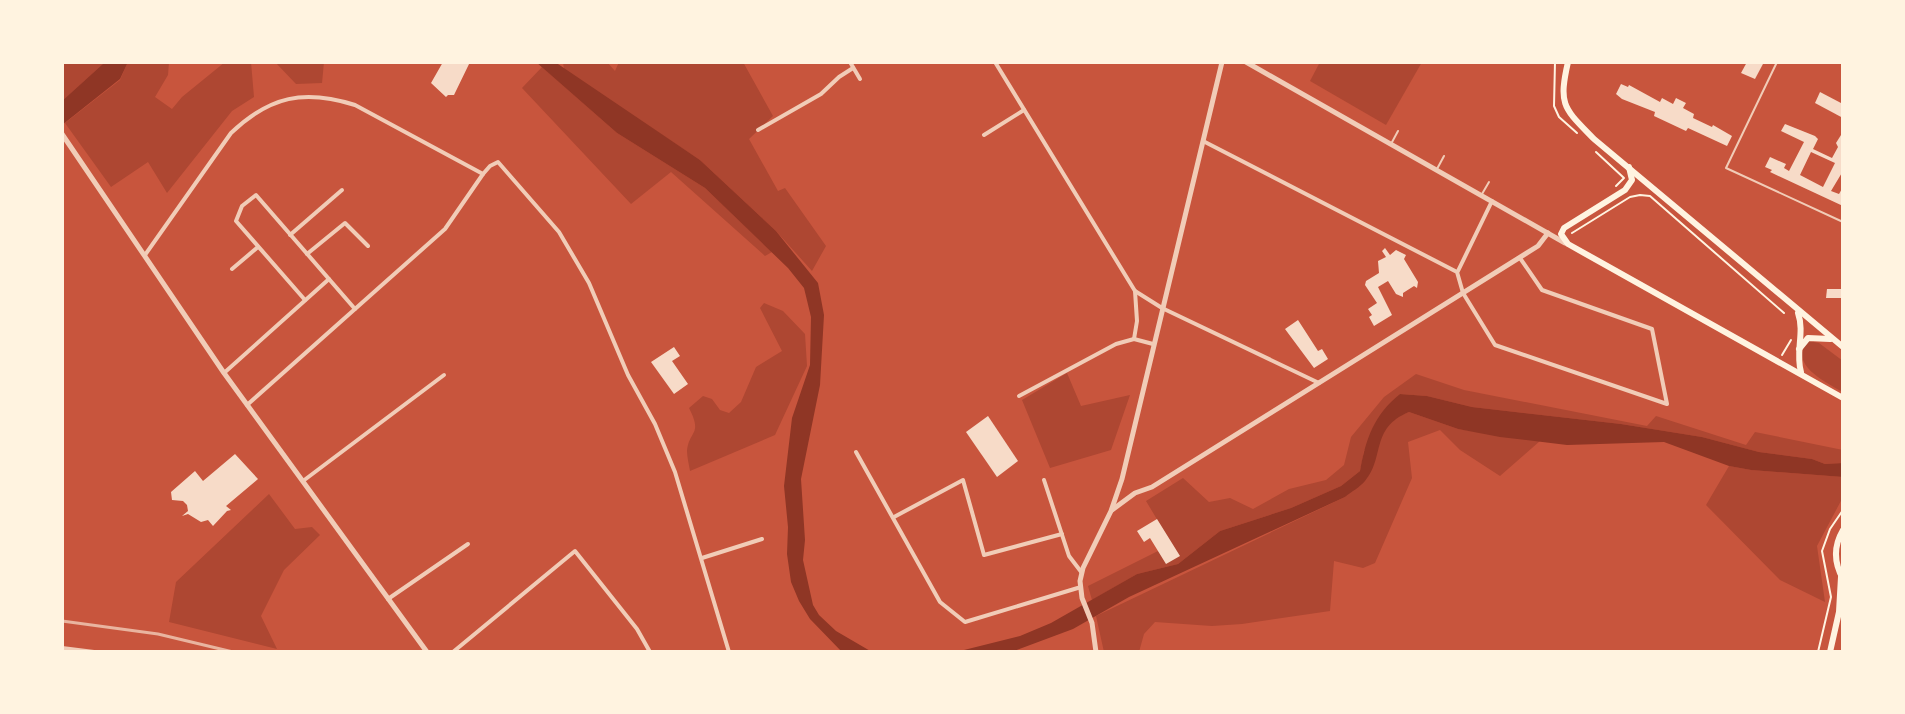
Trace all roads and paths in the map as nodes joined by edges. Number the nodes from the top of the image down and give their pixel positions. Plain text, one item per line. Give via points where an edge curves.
1 (850, 62) edge
2 (995, 62) edge
3 (1222, 62) edge
4 (1246, 62) edge
5 (1568, 62) edge
6 (1777, 62) edge
7 (853, 68) junction
8 (860, 79) dead end
9 (1024, 110) junction
10 (758, 130) dead end
11 (1398, 131) dead end
12 (62, 134) edge
13 (984, 135) dead end
14 (1203, 141) junction
15 (1391, 144) junction
16 (1444, 156) dead end
17 (1629, 167) junction
18 (1437, 170) junction
19 (483, 174) junction
20 (1489, 182) dead end
21 (1652, 187) junction
22 (342, 190) dead end
23 (1625, 190) junction
24 (1482, 195) junction
25 (1492, 201) junction
26 (1843, 222) edge
27 (1564, 228) junction
28 (1546, 232) junction
29 (290, 235) junction
30 (1569, 235) dead end
31 (1568, 244) junction
32 (368, 246) dead end
33 (258, 247) junction
34 (307, 254) junction
35 (145, 255) junction
36 (1520, 258) junction
37 (232, 269) dead end
38 (1457, 272) junction
39 (329, 279) junction
40 (1135, 291) junction
41 (1463, 293) junction
42 (305, 300) junction
43 (1162, 308) junction
44 (355, 309) junction
45 (1796, 310) junction
46 (1784, 313) dead end
47 (1134, 339) junction
48 (1833, 339) junction
49 (1153, 344) junction
50 (1843, 347) edge
51 (1797, 352) junction
52 (224, 373) junction
53 (1802, 373) junction
54 (444, 375) dead end
55 (1319, 383) junction
56 (1019, 396) dead end
57 (1843, 398) edge
58 (247, 405) junction
59 (856, 452) dead end
60 (1044, 480) dead end
61 (303, 481) junction
62 (1111, 511) junction
63 (894, 517) junction
64 (1843, 530) edge
65 (1062, 534) junction
66 (762, 539) dead end
67 (468, 544) dead end
68 (702, 558) junction
69 (1082, 573) junction
70 (1842, 578) edge
71 (1081, 587) junction
72 (1831, 597) dead end
73 (388, 599) junction
74 (62, 648) edge
75 (94, 652) edge
76 (427, 652) edge
77 (453, 652) edge
78 (650, 652) edge
79 (729, 652) edge
80 (1096, 652) edge
81 (1818, 652) edge
82 (1830, 652) edge

1 - 7 street
2 - 9 street
3 - 14 street
4 - 15 street
5 - 17 main road via 1562,89 1568,112
6 - 26 lane via 1726,168
7 - 8 street
7 - 10 street via 821,94
9 - 13 street
9 - 40 street
11 - 15 lane
12 - 35 street
14 - 38 street
14 - 43 street
15 - 18 street
16 - 18 lane
17 - 21 main road
17 - 23 main road via 1632,180
18 - 24 street
19 - 35 street via 355,105 296,96 266,107 231,133
19 - 44 street via 445,229
19 - 68 street via 498,162 559,232 589,283 675,472
20 - 24 lane
21 - 23 main road
21 - 45 main road
22 - 29 street
23 - 27 main road
24 - 25 street
25 - 28 street
25 - 38 street
27 - 28 street
27 - 31 main road via 1561,234
28 - 31 street
28 - 36 street via 1538,246
29 - 33 street via 256,195 242,206 236,221
29 - 34 street
30 - 46 path via 1630,197 1650,196
31 - 53 main road
32 - 34 street via 345,223
33 - 37 street
33 - 42 street
34 - 39 street
35 - 52 street
36 - 41 street
36 - 41 street via 1542,290 1652,329 1667,404 1495,345
38 - 41 street
39 - 42 street
39 - 44 street
40 - 43 street
40 - 47 street
41 - 55 street
42 - 52 street
43 - 49 street
43 - 55 street
44 - 58 street
45 - 48 main road
45 - 51 main road via 1801,326
47 - 49 street
47 - 56 street
48 - 50 main road
48 - 51 main road via 1808,338
49 - 62 street
51 - 53 main road
52 - 58 street
53 - 57 main road
54 - 61 street
55 - 62 street
58 - 61 street
59 - 63 street
60 - 65 street
61 - 73 street
62 - 69 street
63 - 65 street via 963,480 984,555
63 - 71 street via 940,602 965,622
64 - 70 main road via 1835,548
65 - 69 street
66 - 68 street
67 - 73 street
68 - 79 street
69 - 71 street
70 - 82 main road
71 - 80 street
72 - 81 path
73 - 76 street
74 - 75 street
77 - 78 street via 575,551

